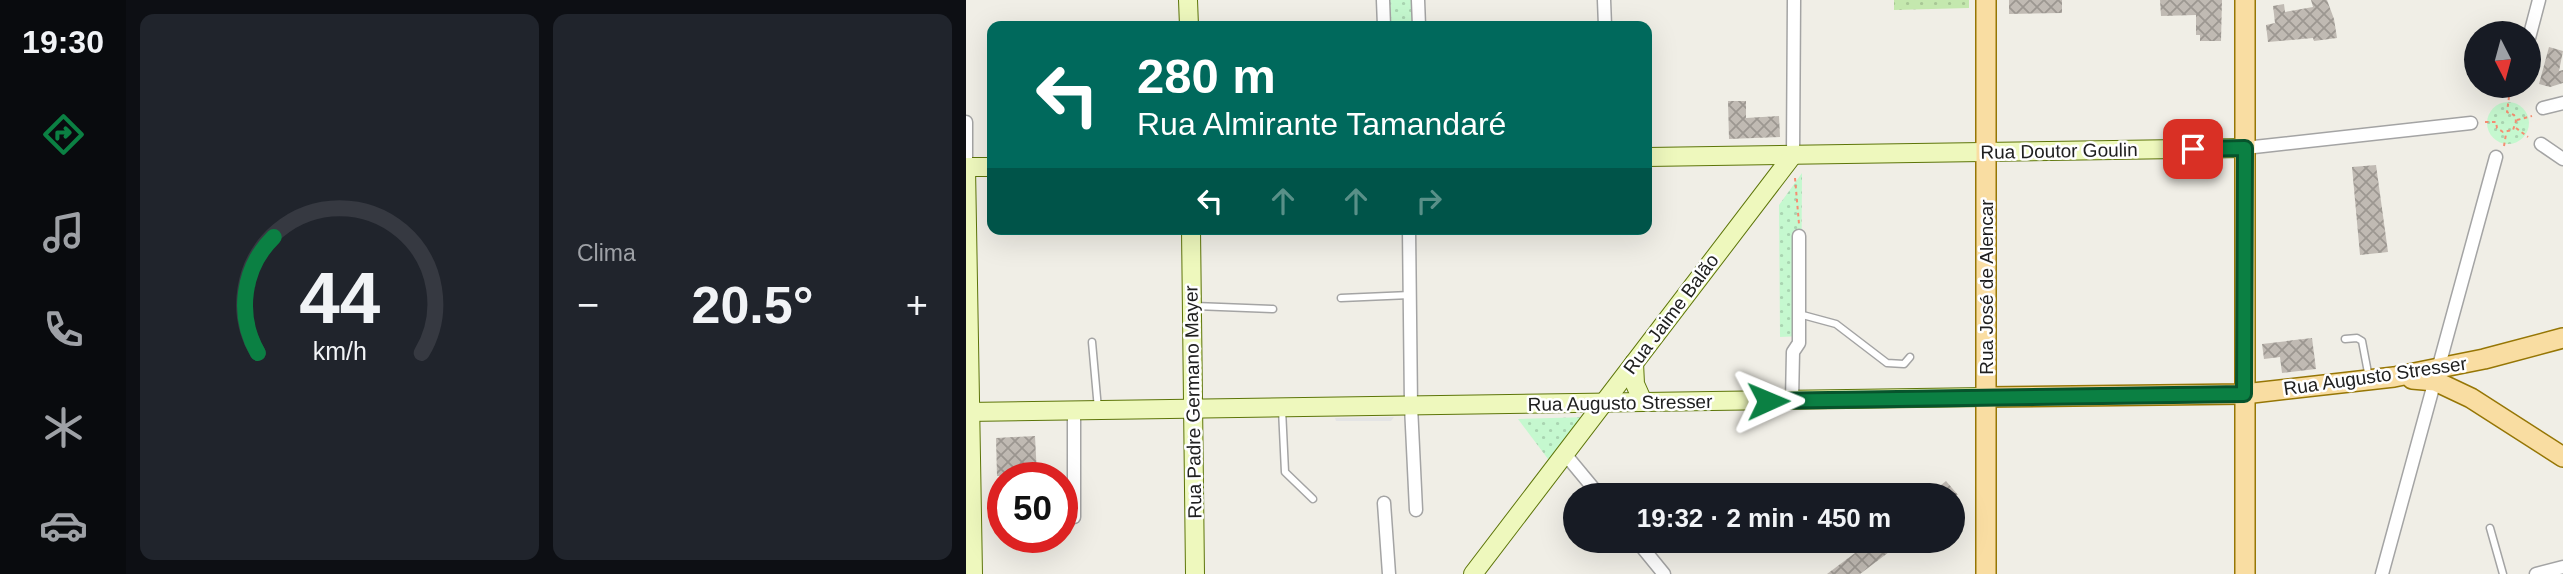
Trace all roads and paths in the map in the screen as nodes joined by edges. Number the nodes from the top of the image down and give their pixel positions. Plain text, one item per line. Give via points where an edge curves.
1 (1188, 0) edge
2 (1383, 0) edge
3 (1418, 0) edge
4 (1604, 0) edge
5 (1794, 0) edge
6 (1986, 0) edge
7 (2245, 0) edge
8 (2539, 0) edge
9 (1189, 21) edge
10 (1384, 21) edge
11 (1419, 21) edge
12 (1605, 21) edge
13 (2533, 21) edge
14 (2510, 98) edge
15 (2563, 103) edge
16 (2538, 112) joint
17 (2516, 120) junction
18 (966, 122) edge
19 (2485, 122) dead end
20 (2471, 123) dead end
21 (2515, 128) junction
22 (2506, 132) junction
23 (2528, 138) dead end
24 (2541, 144) dead end
25 (2245, 148) junction
26 (1986, 152) junction
27 (2500, 152) joint
28 (1793, 155) junction
29 (1652, 157) edge
30 (2563, 159) edge
31 (966, 167) edge
32 (987, 167) edge
33 (1191, 235) edge
34 (1409, 235) edge
35 (1800, 236) joint
36 (1410, 295) junction
37 (1341, 298) dead end
38 (1192, 306) junction
39 (1273, 309) dead end
40 (1799, 314) junction
41 (2563, 338) edge
42 (2345, 339) dead end
43 (1092, 342) dead end
44 (1910, 357) dead end
45 (2484, 359) junction
46 (1634, 363) junction
47 (2437, 375) junction
48 (2369, 380) junction
49 (2244, 394) junction
50 (1986, 397) junction
51 (2471, 398) junction
52 (1792, 400) junction
53 (1643, 402) junction
54 (1604, 403) junction
55 (1411, 405) junction
56 (1282, 407) junction
57 (1193, 409) junction
58 (1074, 410) junction
59 (1098, 410) junction
60 (968, 412) edge
61 (1565, 454) junction
62 (2563, 457) edge
63 (1074, 462) edge
64 (1589, 483) edge
65 (1313, 499) dead end
66 (1384, 503) dead end
67 (1416, 510) dead end
68 (2490, 528) dead end
69 (1647, 553) edge
70 (2563, 567) edge
71 (973, 574) edge
72 (1195, 574) edge
73 (1389, 574) edge
74 (1473, 574) edge
75 (1664, 574) edge
76 (1986, 574) edge
77 (2245, 574) edge
78 (2382, 574) edge
79 (2504, 574) edge
80 (2536, 574) edge

1 - 9 street
2 - 10 street
3 - 11 street
4 - 12 street
5 - 28 street
6 - 26 main road, Rua José de Alencar
7 - 25 main road
8 - 13 street
14 - 17 path via 2507,112
15 - 16 street
16 - 17 path
17 - 21 path
18 - 31 street
19 - 22 path via 2496,122
20 - 25 street, Rua Doutor Goulin
21 - 22 path
21 - 23 path
22 - 27 path
24 - 30 street
25 - 26 street, Rua Doutor Goulin
25 - 49 main road
26 - 28 street, Rua Doutor Goulin
26 - 50 main road, Rua José de Alencar
27 - 47 street
28 - 29 street, Rua Doutor Goulin
28 - 35 path
28 - 46 street, Rua Jaime Balão
31 - 32 street
31 - 60 street
33 - 38 street, Rua Padre Germano Mayer
34 - 36 street
35 - 40 street
36 - 37 lane
36 - 55 street
38 - 39 lane
38 - 57 street, Rua Padre Germano Mayer
40 - 44 lane via 1836,324 1887,363 1904,364
40 - 52 street
41 - 45 main road, Rua Augusto Stresser
42 - 48 lane via 2362,341
43 - 59 lane
45 - 47 main road, Rua Augusto Stresser
45 - 51 main road via 2468,377
46 - 53 street via 1635,384
46 - 54 street, Rua Jaime Balão
47 - 48 main road, Rua Augusto Stresser
47 - 51 main road
47 - 78 street
48 - 49 main road, Rua Augusto Stresser
49 - 50 main road, Rua Augusto Stresser
49 - 77 main road
50 - 52 street, Rua Augusto Stresser
50 - 76 main road, Rua José de Alencar
51 - 62 main road
52 - 53 street, Rua Augusto Stresser
53 - 54 street, Rua Augusto Stresser
54 - 55 street, Rua Augusto Stresser
54 - 61 street, Rua Jaime Balão
55 - 56 street, Rua Augusto Stresser
55 - 67 street
56 - 57 street, Rua Augusto Stresser
56 - 65 lane via 1285,472
57 - 59 street, Rua Augusto Stresser
57 - 72 street, Rua Padre Germano Mayer
58 - 59 street, Rua Augusto Stresser
58 - 60 street, Rua Augusto Stresser
58 - 63 street
60 - 71 street
61 - 64 street
61 - 74 street, Rua Jaime Balão
66 - 73 street
68 - 79 lane
69 - 75 street
70 - 80 street

